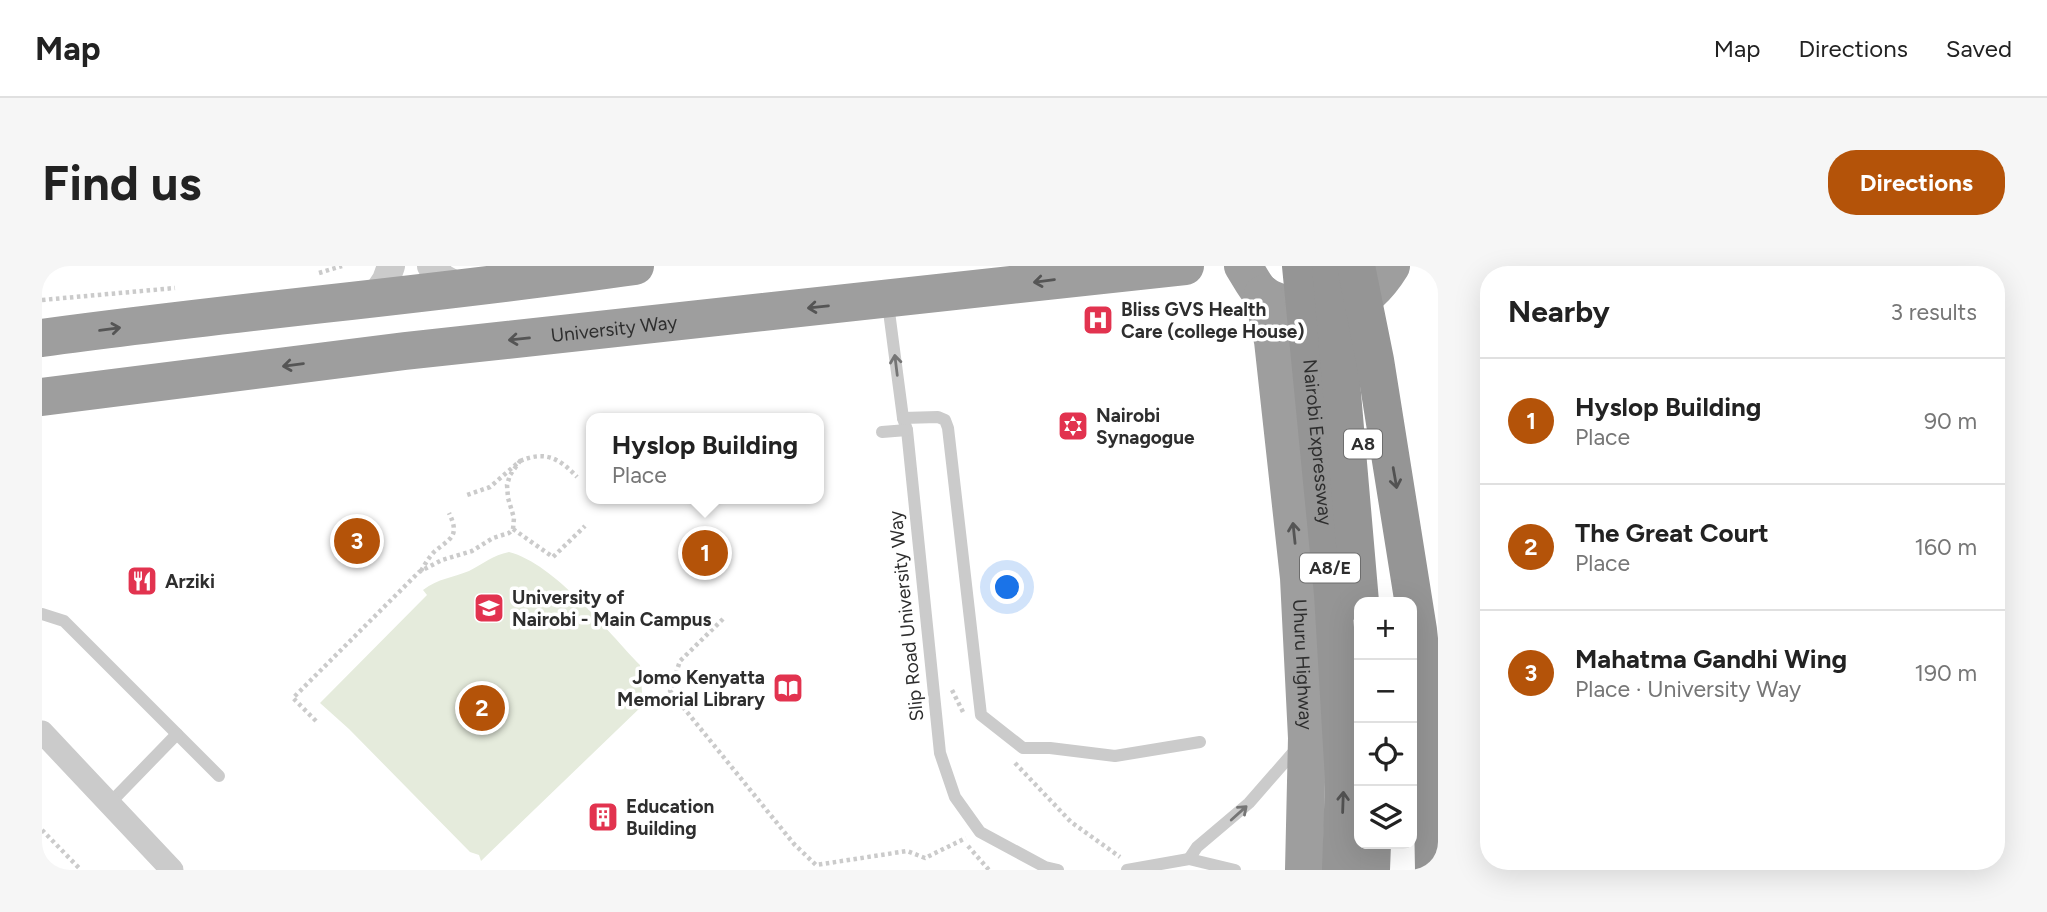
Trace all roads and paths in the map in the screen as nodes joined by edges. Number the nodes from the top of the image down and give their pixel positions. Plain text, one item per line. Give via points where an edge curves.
1 (342, 266) edge
2 (635, 266) edge
3 (1185, 266) edge
4 (1301, 266) edge
5 (1331, 266) edge
6 (1382, 271) edge
7 (310, 275) dead end
8 (446, 277) edge
9 (1253, 280) edge
10 (383, 282) edge
11 (185, 287) dead end
12 (887, 299) junction
13 (42, 300) edge
14 (42, 338) edge
15 (42, 397) edge
16 (905, 424) junction
17 (882, 432) dead end
18 (520, 461) junction
19 (577, 477) dead end
20 (467, 495) dead end
21 (449, 513) dead end
22 (585, 526) dead end
23 (513, 529) junction
24 (419, 572) junction
25 (1360, 597) edge
26 (1375, 597) edge
27 (42, 614) edge
28 (723, 619) dead end
29 (316, 721) dead end
30 (42, 732) edge
31 (177, 734) junction
32 (1307, 738) junction
33 (1200, 742) dead end
34 (219, 776) dead end
35 (110, 803) junction
36 (42, 830) edge
37 (980, 832) junction
38 (963, 840) junction
39 (1372, 849) edge
40 (1385, 849) edge
41 (1189, 859) junction
42 (1049, 869) edge
43 (81, 870) edge
44 (172, 870) edge
45 (989, 870) edge
46 (1127, 870) edge
47 (1235, 870) edge
48 (1304, 870) edge
49 (1340, 870) edge
50 (1371, 870) edge
51 (1386, 870) edge
52 (1434, 870) edge

1 - 7 path
2 - 8 highway
3 -> 12 highway, University Way
49 -> 4 highway, Nairobi Expressway / A8/E, bridge via 1344,780 1335,620
5 - 25 highway, Nairobi Expressway / A8/E, bridge
6 - 9 highway via 1355,304 1329,313 1302,313
6 - 26 highway, A8 via 1360,346 1360,411
6 -> 52 highway, bridge via 1375,360 1418,630 1432,759
8 - 10 highway
32 -> 9 highway, Uhuru Highway via 1299,578 1273,341
14 -> 10 highway via 174,320
11 - 13 path
12 -> 15 highway, University Way
16 -> 12 lane, Slip Road University Way
16 - 17 lane
16 - 33 lane via 938,417 948,428 981,715 1023,748 1115,756
16 - 37 lane, Slip Road University Way via 940,753 955,797
18 - 19 path via 537,457 559,460
18 - 20 path via 490,487
18 - 23 path via 507,485
21 - 24 path via 452,538
22 - 23 path via 553,557
23 - 24 path
24 - 29 path via 293,698
27 - 31 lane via 64,621
28 - 38 path via 680,661 670,691 816,865 907,851 925,858
30 - 35 street
31 - 34 lane
31 - 35 lane
41 -> 32 lane via 1249,803
32 - 48 highway, Uhuru Highway
35 - 44 street
36 - 43 path
37 - 38 path
37 - 42 lane, Slip Road University Way
38 - 45 path
39 - 50 highway
40 - 51 highway
41 - 46 lane
41 - 47 lane

